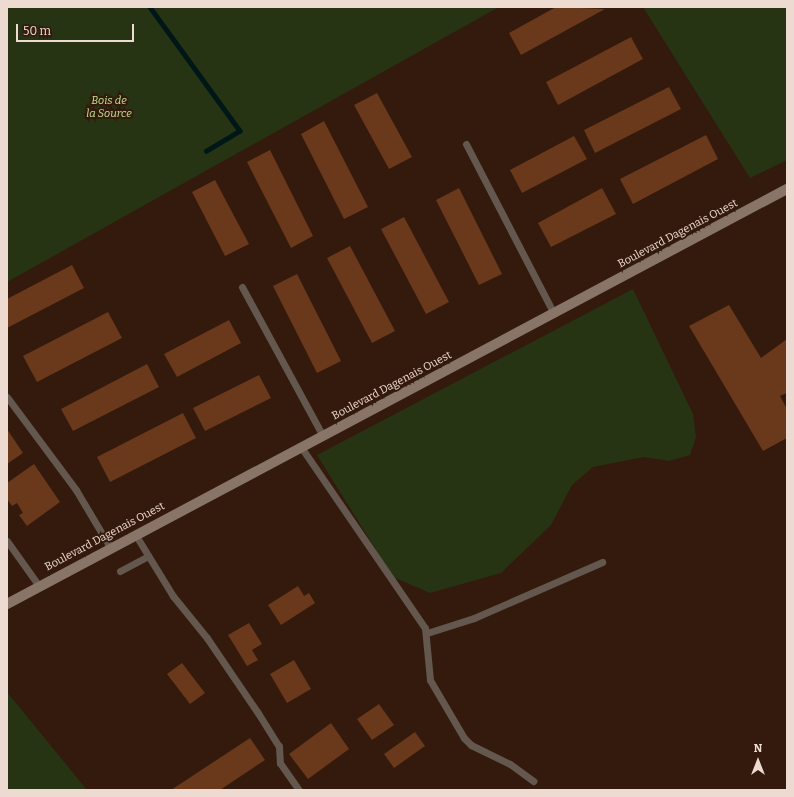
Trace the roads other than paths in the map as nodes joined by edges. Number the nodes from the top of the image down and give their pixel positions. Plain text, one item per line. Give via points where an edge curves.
1 (466, 144) dead end
2 (787, 189) edge
3 (242, 287) dead end
4 (554, 314) junction
5 (7, 397) edge
6 (323, 436) junction
7 (301, 447) junction
8 (135, 534) junction
9 (7, 541) edge
10 (110, 547) junction
11 (148, 556) junction
12 (602, 562) dead end
13 (120, 570) dead end
14 (39, 586) junction
15 (7, 604) edge
16 (427, 633) junction
17 (534, 781) dead end
18 (299, 790) edge

1 - 4 lane
2 - 4 main road, Boulevard Dagenais Ouest
3 - 6 lane
4 - 6 main road, Boulevard Dagenais Ouest
5 - 10 lane via 82,499
6 - 7 main road, Boulevard Dagenais Ouest
7 - 8 main road, Boulevard Dagenais Ouest
7 - 16 lane
8 - 10 main road, Boulevard Dagenais Ouest
8 - 11 lane
9 - 14 lane
10 - 14 main road, Boulevard Dagenais Ouest
11 - 13 lane
11 - 18 lane via 172,596 207,638 258,713 279,746 280,763
12 - 16 lane via 474,618
14 - 15 main road, Boulevard Dagenais Ouest
16 - 17 lane via 426,655 430,680 464,738 471,745 510,764

